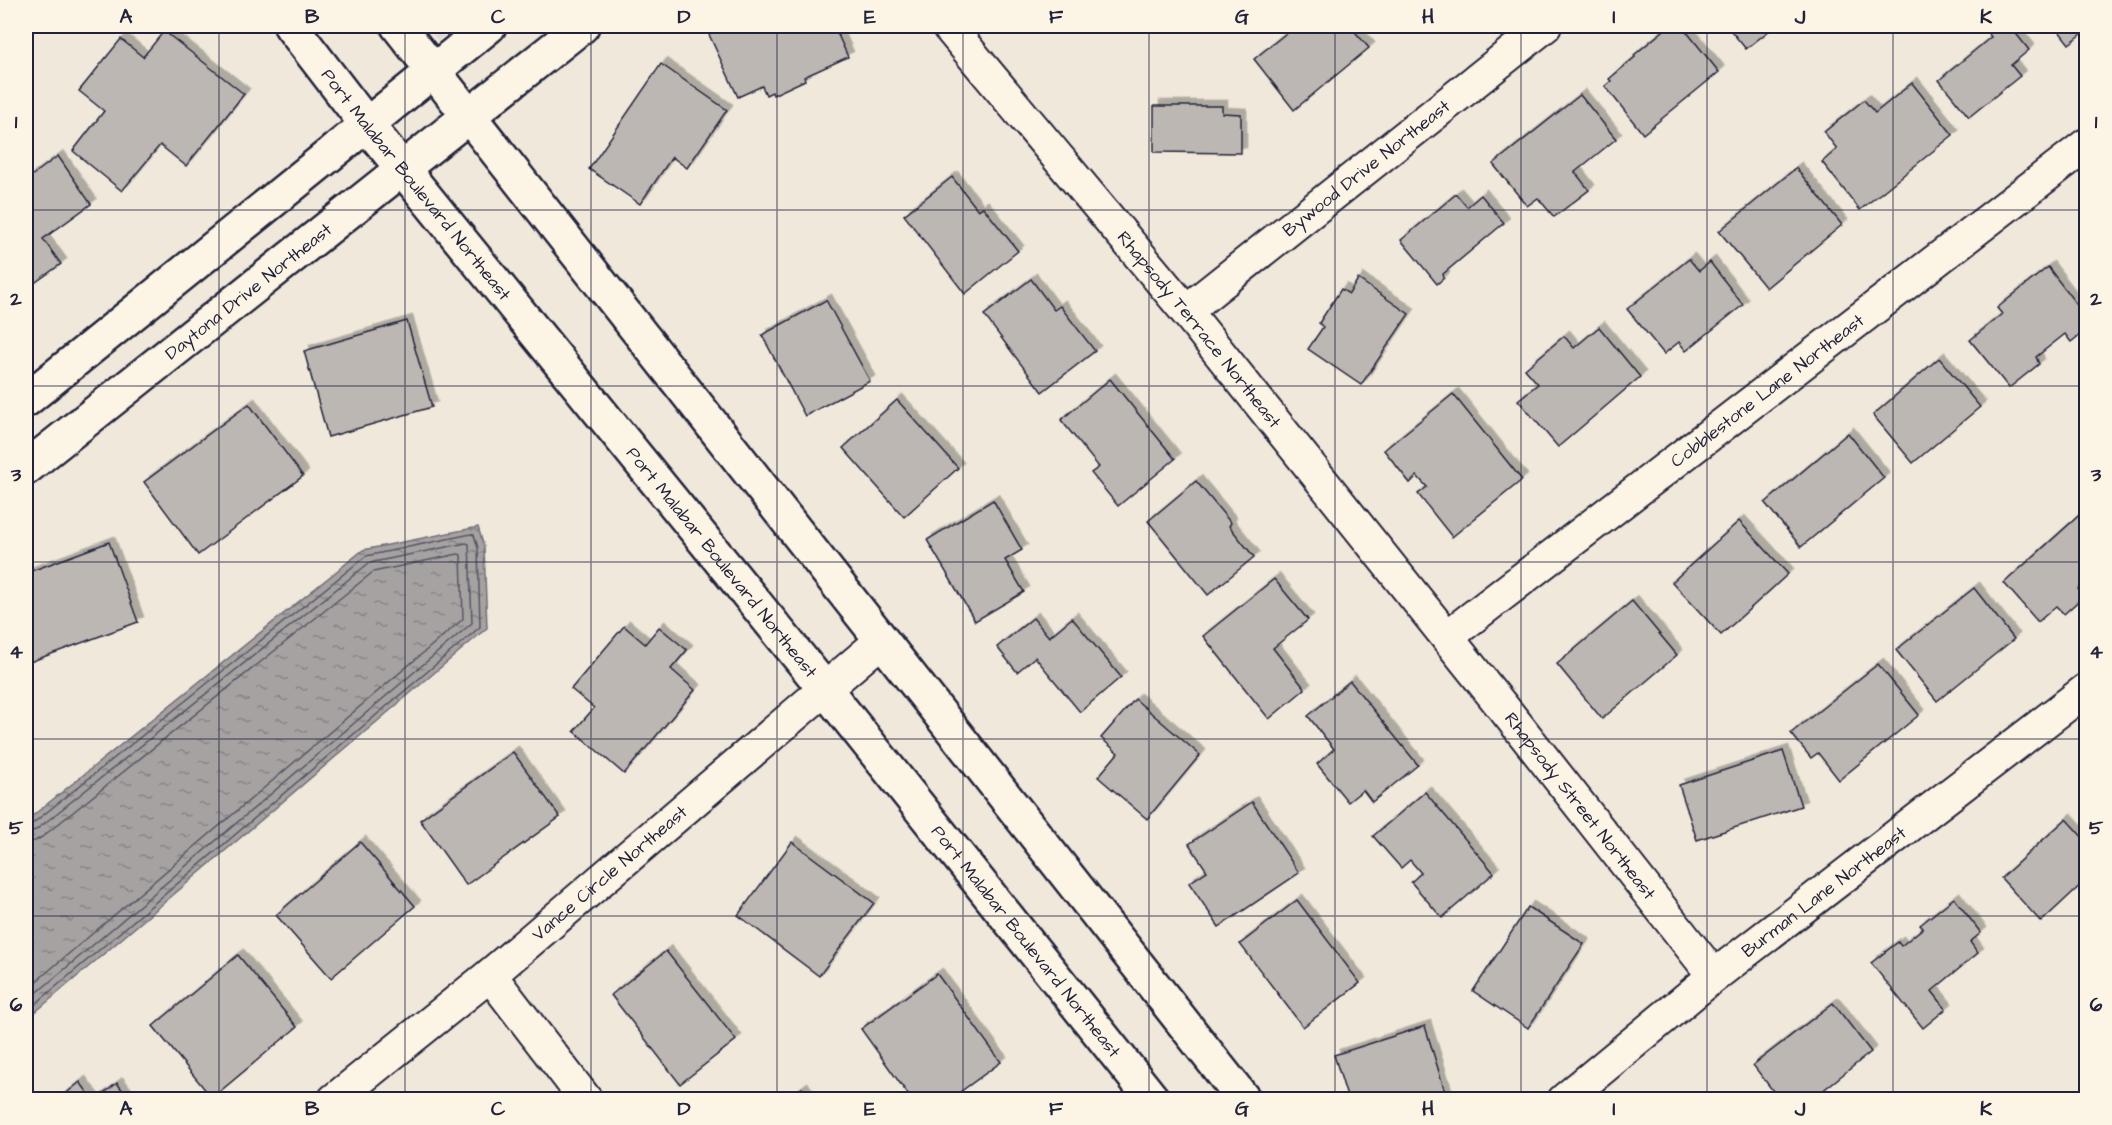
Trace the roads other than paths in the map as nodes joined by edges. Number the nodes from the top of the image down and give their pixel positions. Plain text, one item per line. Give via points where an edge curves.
1 (291, 26) edge
2 (398, 26) edge
3 (489, 26) edge
4 (582, 26) edge
5 (948, 26) edge
6 (1545, 26) edge
7 (434, 69) junction
8 (469, 115) junction
9 (367, 125) junction
10 (2086, 145) edge
11 (402, 169) junction
12 (1186, 311) junction
13 (26, 400) edge
14 (26, 468) edge
15 (1447, 637) junction
16 (881, 641) junction
17 (825, 689) junction
18 (2086, 690) edge
19 (490, 975) junction
20 (1714, 975) junction
21 (334, 1100) edge
22 (586, 1100) edge
23 (1153, 1100) edge
24 (1244, 1100) edge
25 (1564, 1100) edge

1 - 9 street, Port Malabar Boulevard Northeast
2 - 7 street
3 - 7 street
4 - 8 street, Daytona Drive Northeast
5 - 12 street, Rhapsody Terrace Northeast
6 - 12 street, Bywood Drive Northeast
7 - 8 street
7 - 9 street
8 - 11 street, Daytona Drive Northeast
8 - 16 street
9 - 11 street, Port Malabar Boulevard Northeast
9 - 13 street
10 - 15 street, Cobblestone Lane Northeast
11 - 14 street, Daytona Drive Northeast
11 - 17 street, Port Malabar Boulevard Northeast
12 - 15 street, Rhapsody Terrace Northeast
15 - 20 street, Rhapsody Street Northeast
16 - 17 street, Vance Circle Northeast
16 - 24 street
17 - 19 street, Vance Circle Northeast
17 - 23 street, Port Malabar Boulevard Northeast
18 - 20 street, Burman Lane Northeast
19 - 21 street, Vance Circle Northeast
19 - 22 street
20 - 25 street, Burman Lane Northeast

